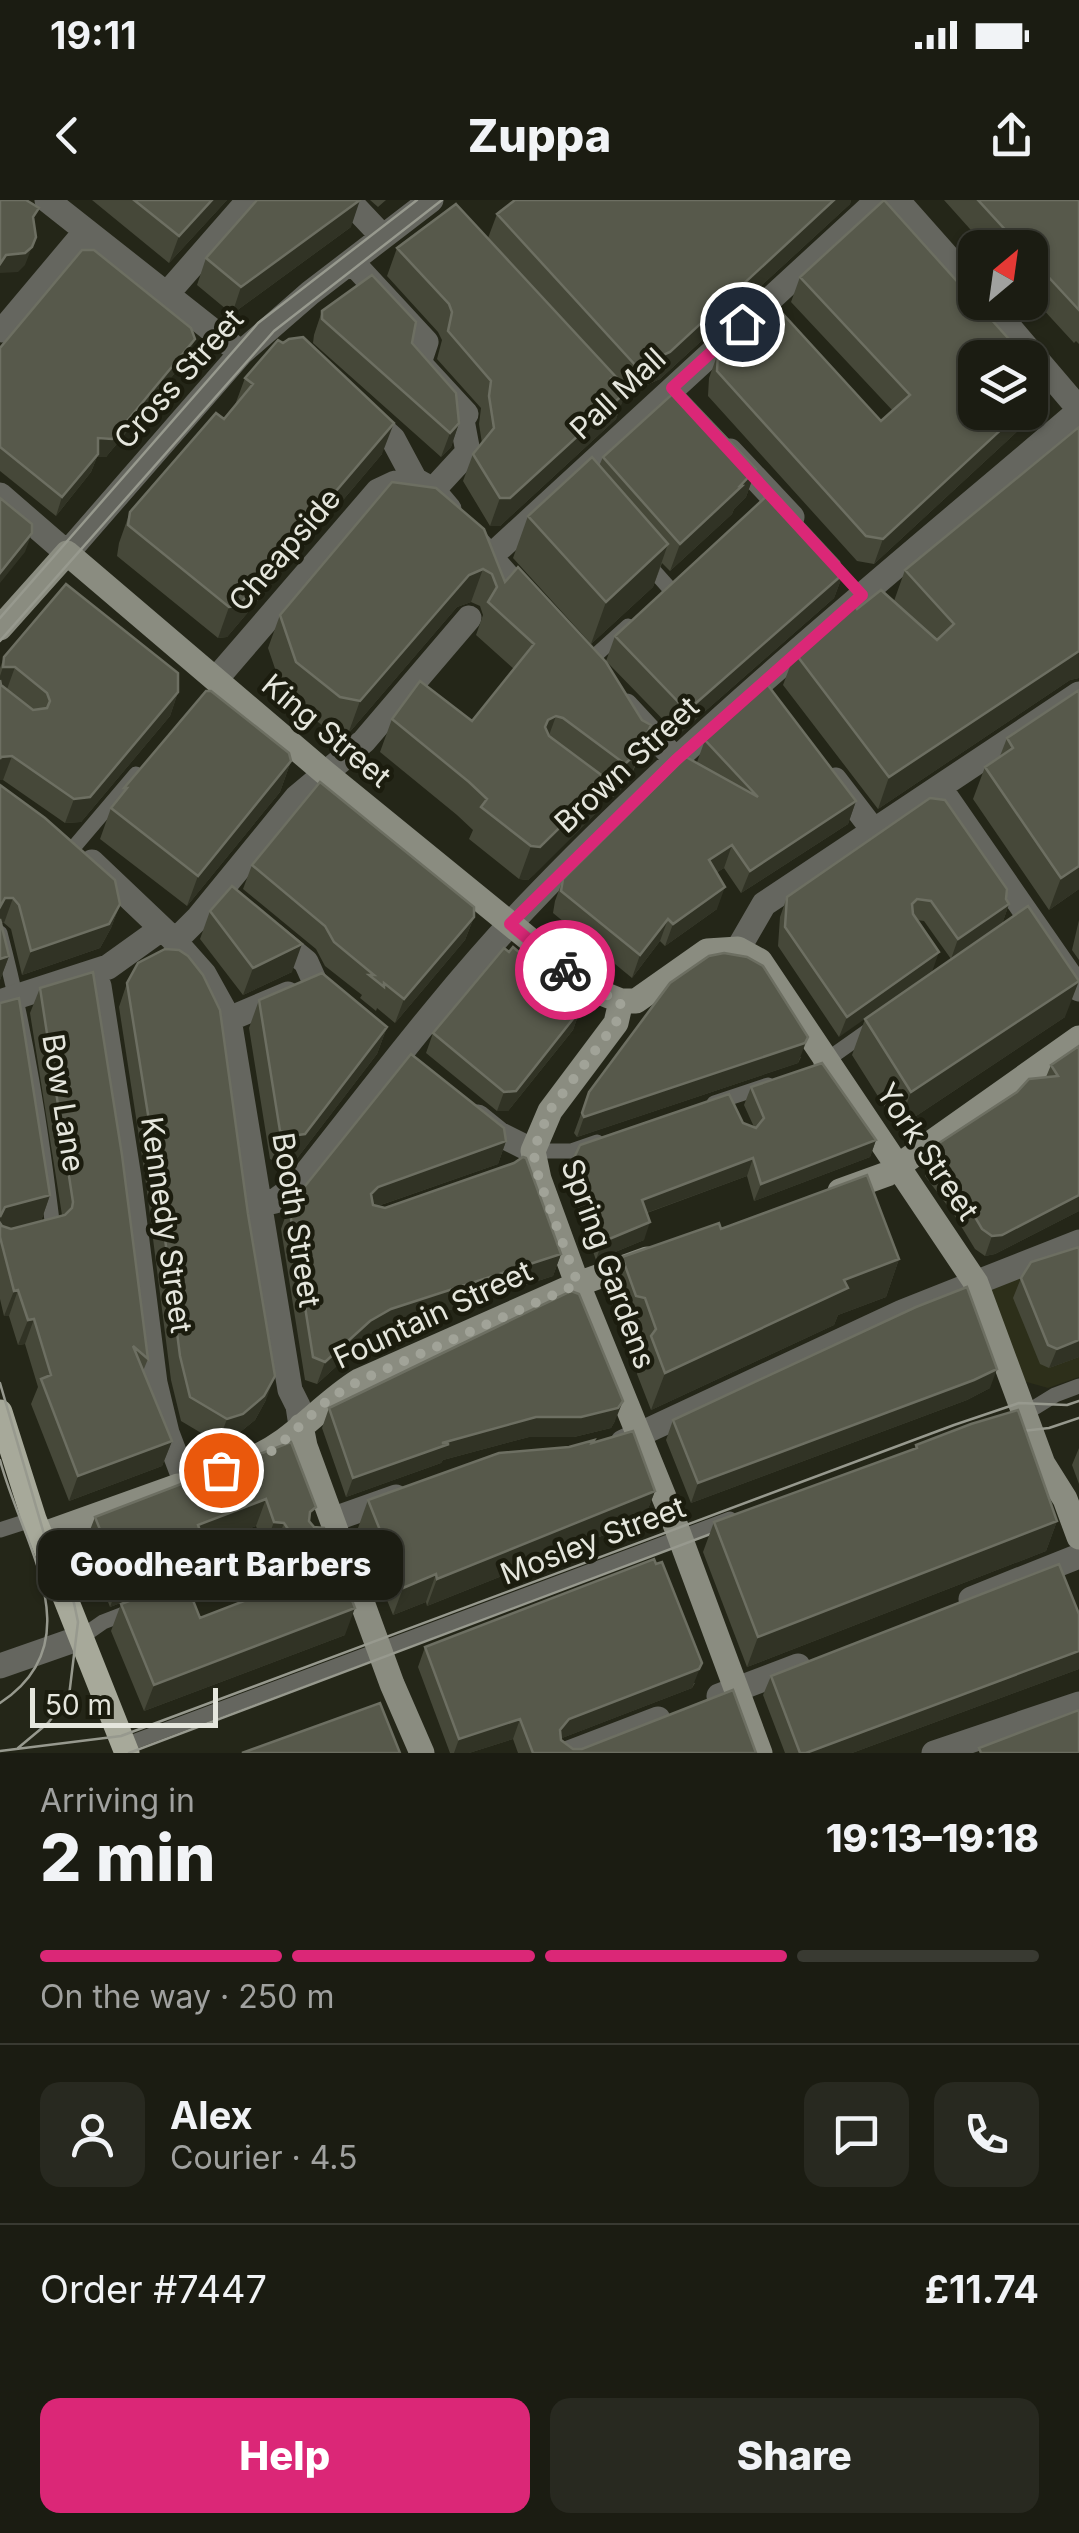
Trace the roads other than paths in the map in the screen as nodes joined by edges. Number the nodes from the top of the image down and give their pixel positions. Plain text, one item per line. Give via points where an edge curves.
1 (48, 200) edge
2 (249, 200) edge
3 (348, 200) edge
4 (878, 200) edge
5 (896, 200) edge
6 (436, 203) edge
7 (86, 232) junction
8 (383, 237) junction
9 (352, 262) junction
10 (958, 269) edge
11 (166, 296) junction
12 (1003, 320) edge
13 (2, 329) edge
14 (240, 353) junction
15 (353, 402) edge
16 (1079, 410) edge
17 (709, 428) edge
18 (424, 485) junction
19 (2, 500) edge
20 (810, 537) edge
21 (634, 548) edge
22 (67, 553) junction
23 (490, 556) junction
24 (684, 576) edge
25 (670, 589) junction
26 (656, 602) edge
27 (641, 615) edge
28 (469, 618) edge
29 (549, 622) edge
30 (0, 628) edge
31 (593, 669) joint
32 (211, 685) junction
33 (1079, 694) edge
34 (676, 760) junction
35 (819, 760) edge
36 (146, 763) edge
37 (324, 772) junction
38 (940, 788) junction
39 (47, 829) edge
40 (874, 831) junction
41 (74, 848) junction
42 (235, 902) junction
43 (510, 924) junction
44 (0, 933) edge
45 (168, 935) junction
46 (738, 949) junction
47 (94, 974) junction
48 (1079, 989) edge
49 (9, 999) edge
50 (621, 1001) junction
51 (888, 1018) edge
52 (230, 1019) junction
53 (1079, 1038) edge
54 (393, 1047) junction
55 (819, 1065) junction
56 (424, 1072) edge
57 (778, 1082) edge
58 (454, 1097) edge
59 (730, 1098) junction
60 (694, 1110) edge
61 (738, 1118) edge
62 (606, 1139) edge
63 (524, 1158) junction
64 (897, 1166) junction
65 (819, 1198) edge
66 (261, 1204) junction
67 (35, 1234) edge
68 (1079, 1242) edge
69 (673, 1250) edge
70 (976, 1283) junction
71 (578, 1284) junction
72 (1079, 1386) edge
73 (0, 1412) edge
74 (1016, 1418) junction
75 (301, 1426) junction
76 (639, 1436) junction
77 (606, 1446) edge
78 (204, 1477) junction
79 (417, 1490) edge
80 (742, 1514) edge
81 (37, 1527) junction
82 (333, 1529) junction
83 (0, 1530) edge
84 (678, 1533) junction
85 (1079, 1536) edge
86 (1079, 1556) edge
87 (268, 1559) dead end
88 (160, 1600) edge
89 (142, 1607) edge
90 (948, 1607) edge
91 (80, 1638) junction
92 (381, 1650) junction
93 (822, 1657) edge
94 (0, 1666) edge
95 (735, 1690) junction
96 (1079, 1704) edge
97 (126, 1749) edge
98 (422, 1753) edge
99 (569, 1753) edge
100 (760, 1753) edge
101 (935, 1753) edge

1 - 7 street
2 - 11 street
3 - 8 street
4 - 23 street, Pall Mall via 678,395 630,413 579,486
5 - 10 street
6 - 8 street, Cross Street
7 - 11 street
7 - 13 street
8 - 9 street, Cross Street
9 - 14 street, Cross Street via 278,334
9 - 18 street via 426,342 419,362 466,414 468,452
11 - 14 street
12 - 16 street
14 - 22 street, Cross Street
15 - 18 street via 394,438
16 - 34 street, Brown Street via 856,588 768,692
17 - 20 street via 763,500
18 - 23 street
18 - 32 street, Cheapside via 395,483 378,490
19 - 22 street, King Street
21 - 25 lane
22 - 30 street, Cross Street
22 - 32 street, King Street
23 - 29 street
24 - 25 lane
25 - 26 lane
27 - 31 lane
28 - 37 street via 364,741
31 - 34 street
32 - 37 street, King Street
33 - 38 street
34 - 43 street, Brown Street via 615,813
35 - 40 street
36 - 41 lane
37 - 42 street via 297,796
37 - 43 street, King Street
38 - 40 street
38 - 48 street via 1024,922
39 - 41 street, Booth Street
40 - 46 street via 764,904
41 - 45 street, Booth Street
42 - 45 street
42 - 52 street via 306,962 322,988
43 - 50 street, King Street via 590,988
43 - 54 street, Brown Street
44 - 49 lane, Bow Lane
45 - 47 street
45 - 52 street, Booth Street via 212,985
46 - 50 street via 707,951 636,1000
46 - 55 street, York Street via 760,960
47 - 49 street
47 - 78 street, Kennedy Street via 155,1383 167,1434
49 - 67 lane, Bow Lane via 40,1115 53,1229
50 - 63 street, Spring Gardens via 616,1023 550,1110
51 - 55 lane
52 - 66 street, Booth Street
53 - 64 street
54 - 56 street
54 - 66 street, Brown Street via 296,1186
55 - 64 street, York Street
57 - 59 lane
58 - 63 street
59 - 60 lane
59 - 61 lane
62 - 63 lane
63 - 71 street, Spring Gardens via 539,1179
64 - 65 street
64 - 70 street, York Street
66 - 75 street, Booth Street
68 - 70 street
69 - 71 street, Fountain Street
70 - 74 street, York Street
70 - 76 street
71 - 75 street, Fountain Street via 359,1381
71 - 76 street, Spring Gardens
72 - 74 lane
73 - 81 main road
74 - 85 street, York Street via 1065,1498
75 - 78 street, Fountain Street via 274,1450
75 - 82 street, Booth Street
76 - 77 street
76 - 84 street, Spring Gardens
78 - 81 street, Fountain Street
79 - 82 street
80 - 84 lane, Mosley Street
81 - 83 lane
81 - 91 main road
82 - 92 street, Booth Street
84 - 92 lane, Mosley Street
84 - 95 street, Spring Gardens
86 - 90 street
87 - 88 lane
89 - 91 lane
91 - 94 street
91 - 97 main road
92 - 97 lane, Mosley Street
92 - 98 street, Booth Street
93 - 95 street
95 - 99 street
95 - 100 street, Spring Gardens
96 - 101 street

